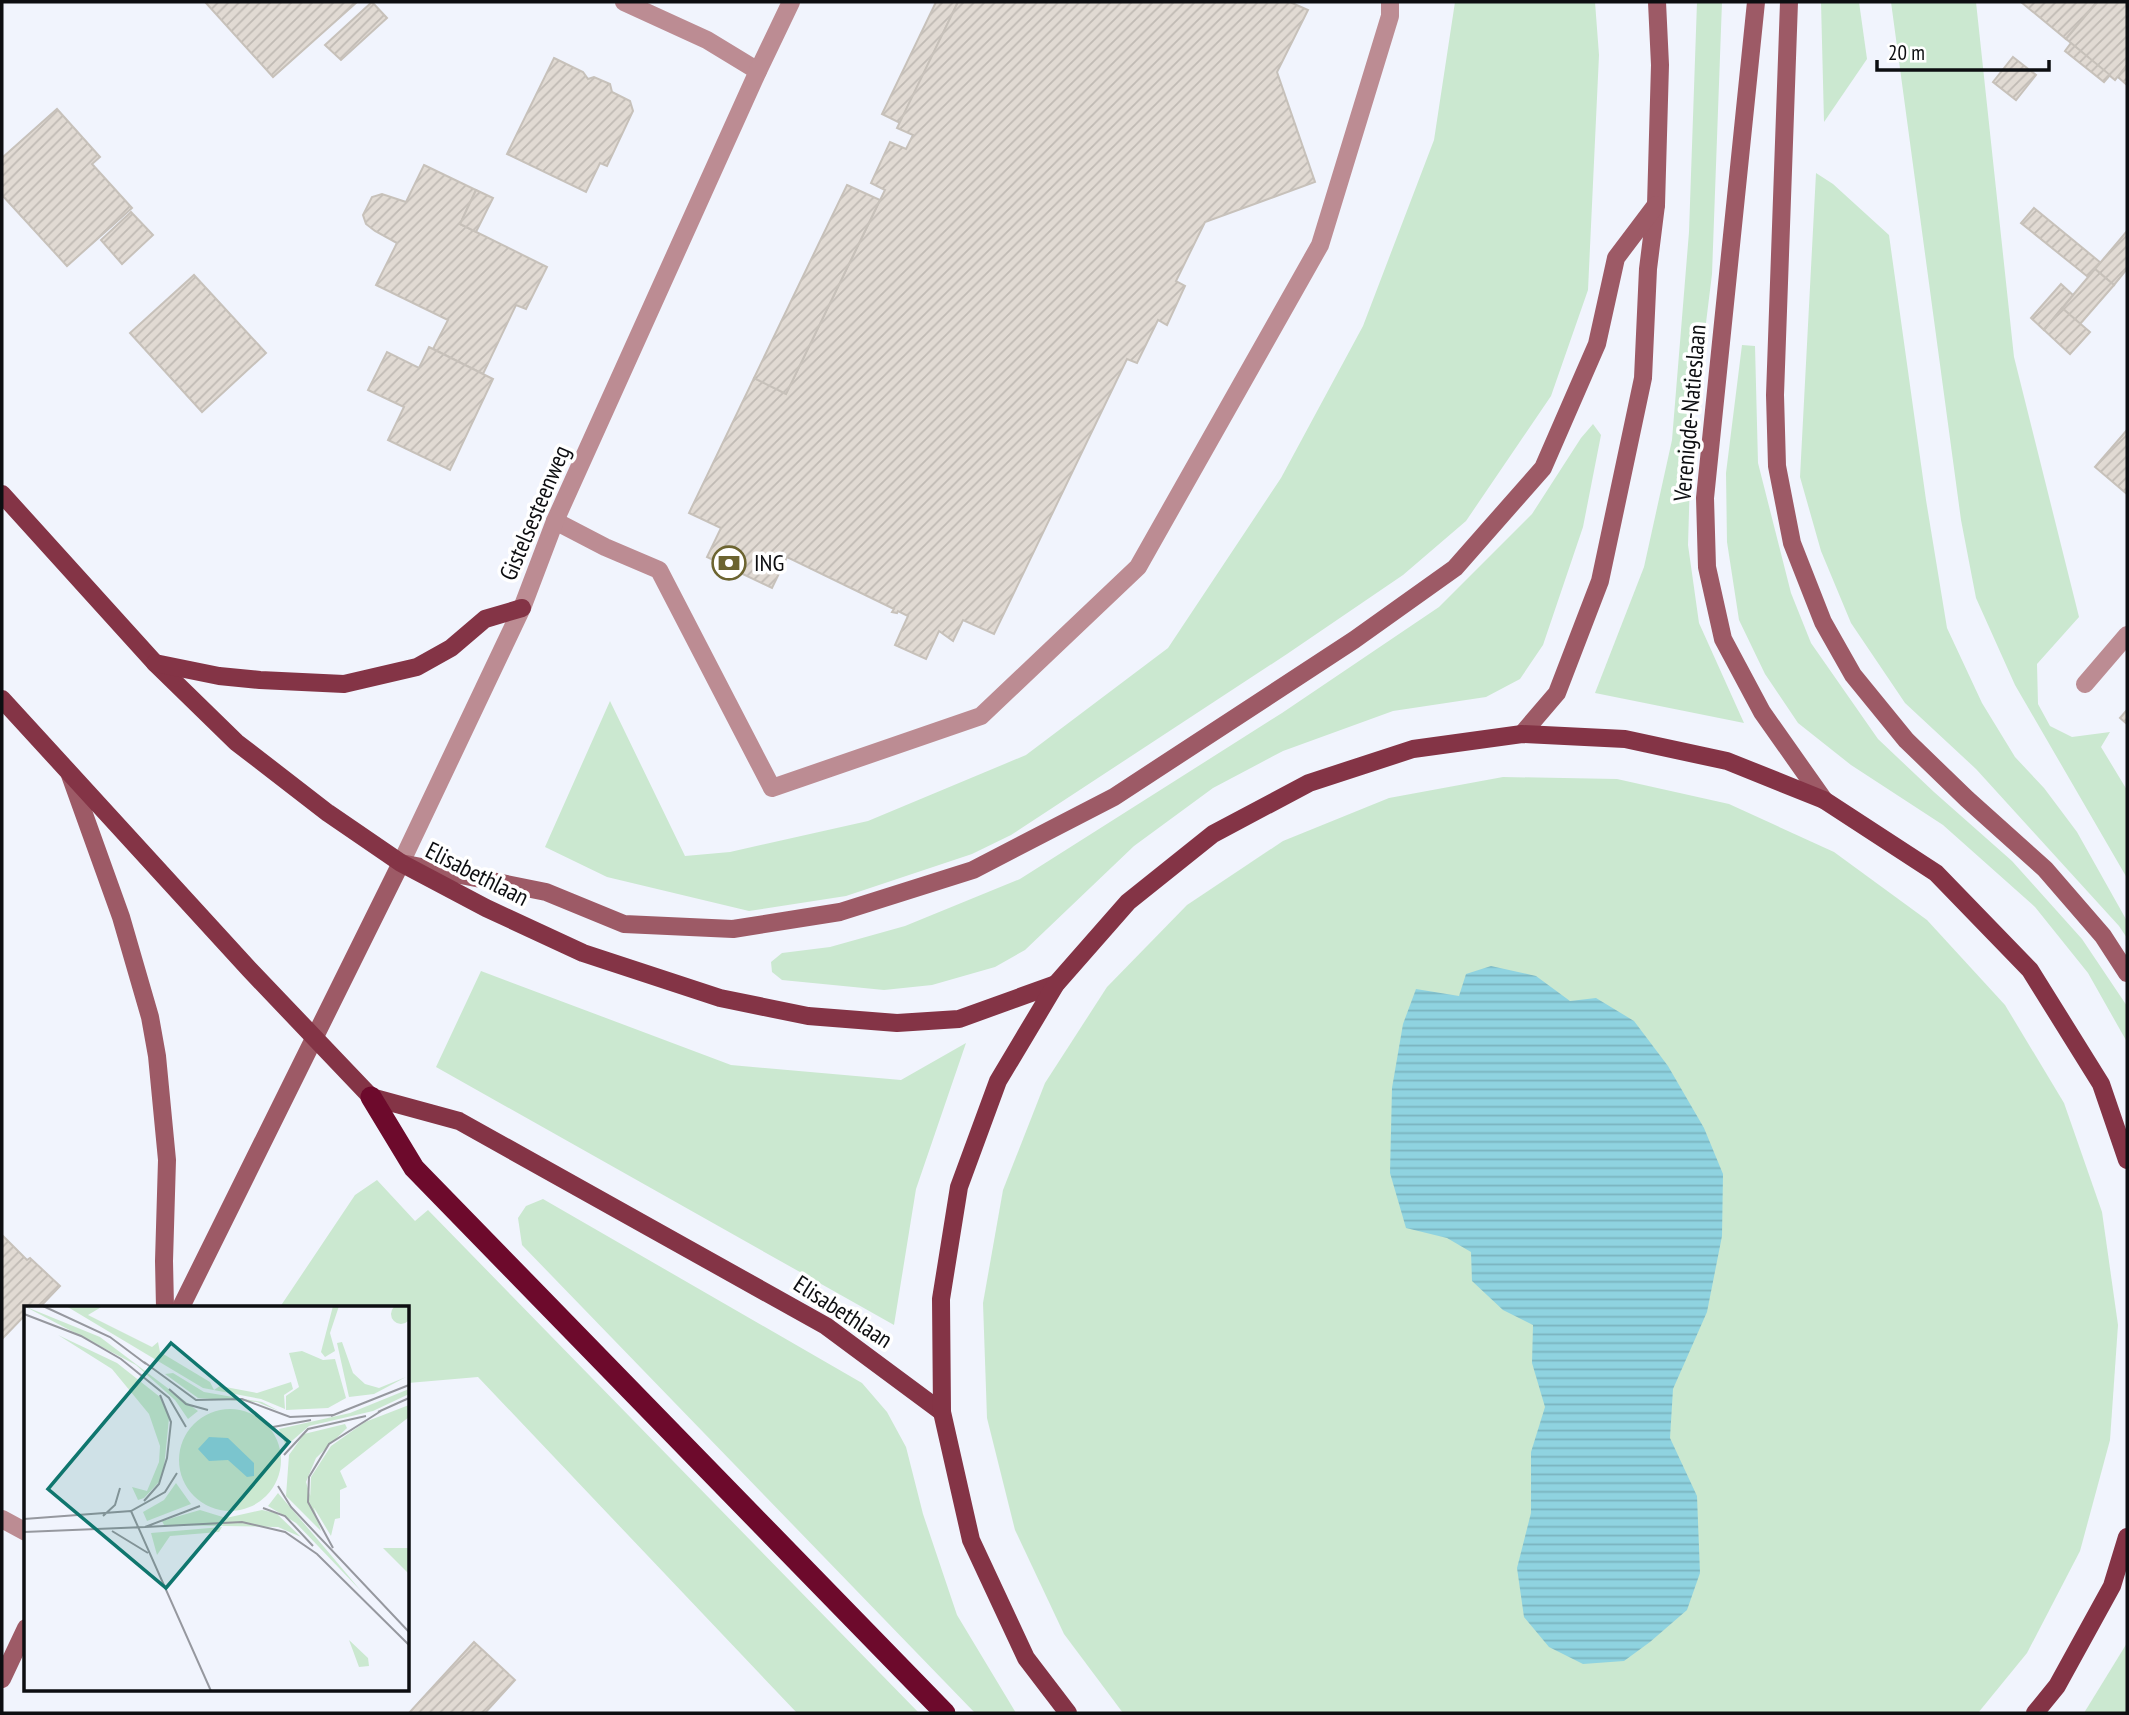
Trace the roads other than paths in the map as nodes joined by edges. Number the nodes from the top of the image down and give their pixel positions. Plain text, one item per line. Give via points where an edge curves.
1 (624, 2) edge
2 (791, 2) edge
3 (1390, 2) edge
4 (1657, 2) edge
5 (1756, 2) edge
6 (1789, 2) edge
7 (758, 71) junction
8 (1656, 205) junction
9 (2, 494) edge
10 (555, 521) junction
11 (522, 608) junction
12 (2127, 635) edge
13 (155, 663) junction
14 (2085, 684) dead end
15 (2, 699) edge
16 (1522, 734) junction
17 (69, 775) junction
18 (1824, 800) junction
19 (401, 863) junction
20 (2127, 973) edge
21 (1056, 984) junction
22 (315, 1038) junction
23 (371, 1097) junction
24 (2127, 1160) edge
25 (165, 1306) edge
26 (181, 1306) edge
27 (942, 1412) junction
28 (2, 1519) edge
29 (24, 1531) edge
30 (2127, 1537) edge
31 (24, 1632) edge
32 (2, 1679) edge
33 (945, 1713) edge
34 (1068, 1713) edge
35 (2035, 1713) edge

1 - 7 street via 707,40
2 - 7 street, Gistelsesteenweg
3 - 10 street via 1390,16 1320,245 1138,567 981,716 772,788 659,570
4 - 8 main road, Verenigde-Natieslaan
5 - 18 main road, Verenigde-Natieslaan via 1705,498 1707,567 1723,639 1762,712
6 - 20 main road via 1775,395 1777,466 1792,543 1823,622 1853,675 1906,740 2045,869 2104,936
7 - 10 street, Gistelsesteenweg
8 - 16 main road, Verenigde-Natieslaan via 1643,378 1600,581 1557,693
8 - 19 main road via 1616,258 1597,344 1543,468 1454,568 1354,640 1114,797 973,870 840,912 733,929 624,924 546,892
9 - 13 main road, Elisabethlaan
10 - 11 street, Gistelsesteenweg
11 - 13 main road via 485,619 451,648 417,667 344,684 232,677
11 - 19 street, Gistelsesteenweg
12 - 14 street
13 - 19 main road, Elisabethlaan via 236,742
15 - 17 main road
16 - 18 main road via 1625,739 1715,758
16 - 21 main road via 1413,749 1309,783 1225,827 1128,902
17 - 22 main road
17 - 25 main road via 121,917 152,1030 167,1160
18 - 24 main road via 1936,873 2030,970 2101,1084
19 - 21 main road, Elisabethlaan via 583,953 720,998 808,1017 897,1023 959,1019
19 - 22 main road, Gistelsesteenweg
21 - 27 main road via 998,1081 959,1187 941,1299
22 - 23 main road
22 - 26 main road, Gistelsesteenweg
23 - 27 main road, Elisabethlaan via 459,1121 826,1326
23 - 33 highway via 414,1168
27 - 34 main road via 971,1540 1026,1658
28 - 29 street
30 - 35 main road via 2112,1586 2057,1686
31 - 32 main road

